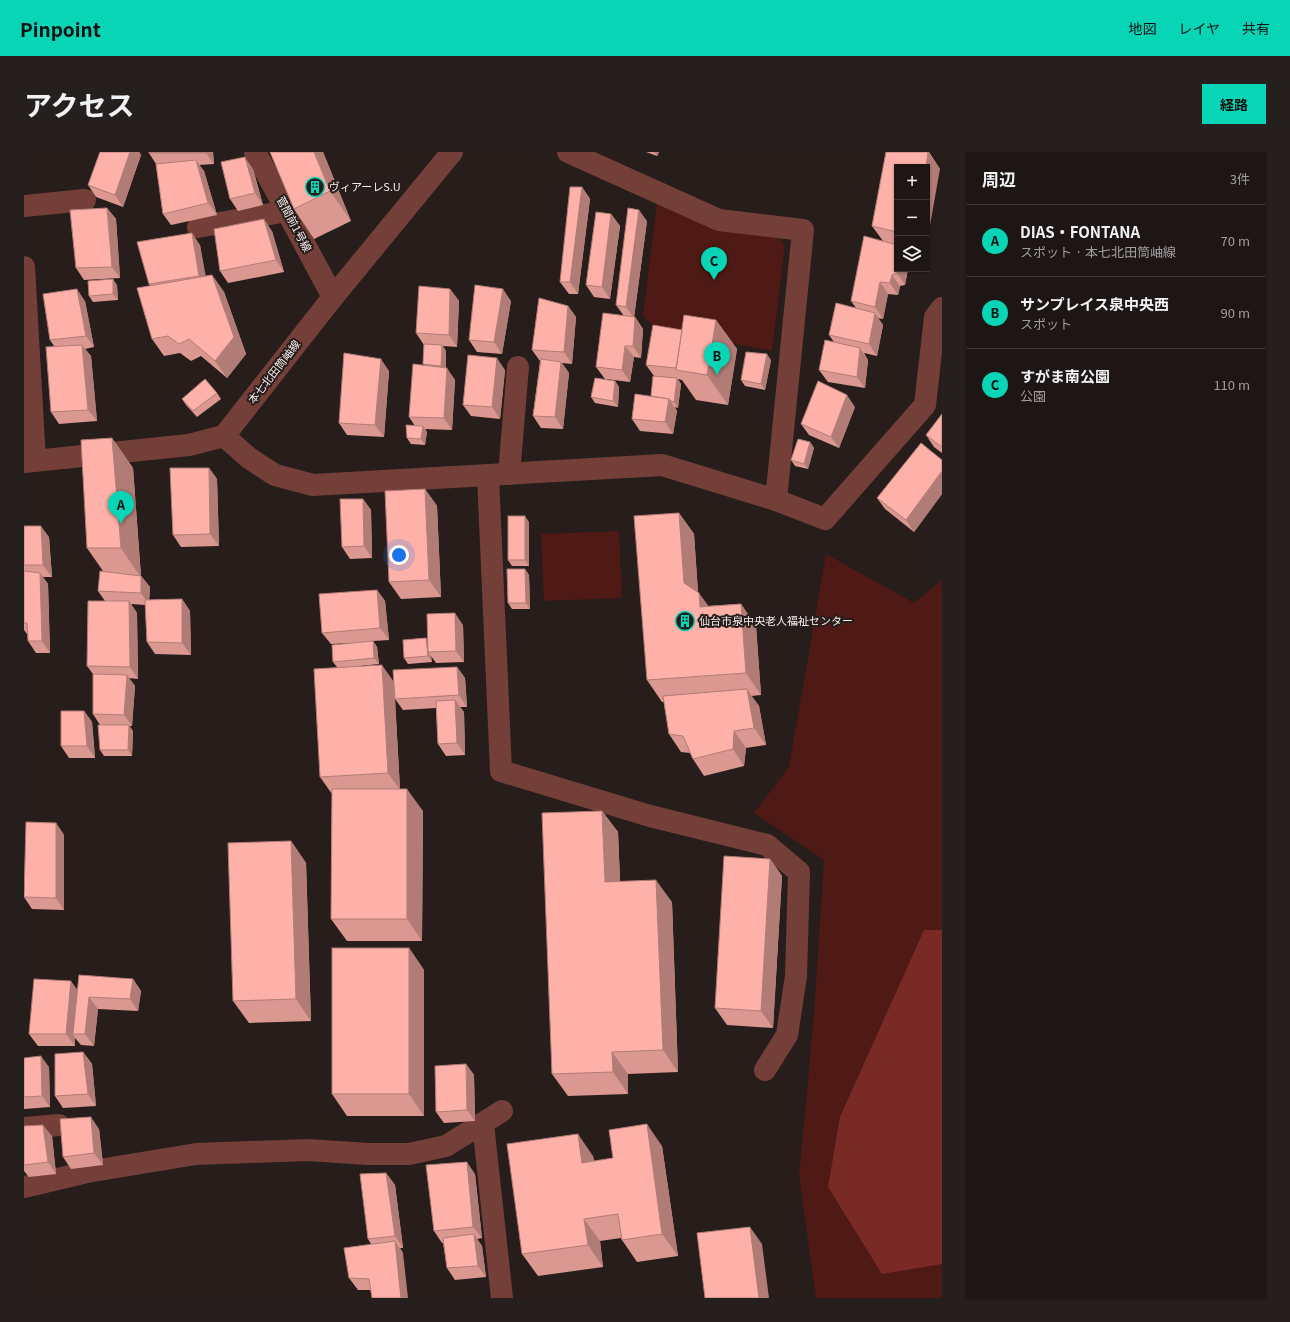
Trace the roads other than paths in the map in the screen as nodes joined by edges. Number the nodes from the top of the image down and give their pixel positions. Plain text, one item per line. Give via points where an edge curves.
1 (255, 152) edge
2 (452, 152) edge
3 (568, 152) edge
4 (85, 200) dead end
5 (24, 206) edge
6 (287, 211) junction
7 (198, 227) dead end
8 (24, 267) edge
9 (333, 297) junction
10 (942, 308) edge
11 (518, 367) dead end
12 (224, 436) junction
13 (30, 462) edge
14 (509, 474) junction
15 (488, 476) junction
16 (776, 500) junction
17 (765, 1070) dead end
18 (502, 1111) dead end
19 (483, 1124) junction
20 (59, 1126) edge
21 (24, 1128) edge
22 (24, 1187) edge
23 (502, 1298) edge

1 - 6 street, 菅間前1号線
2 - 9 street, 本七北田筒岫線
3 - 16 street via 719,220 803,230
4 - 5 street
6 - 7 street
6 - 9 street, 菅間前1号線
8 - 13 street
9 - 12 street, 本七北田筒岫線
10 - 16 street via 935,317 924,405 825,520
11 - 14 street
12 - 13 street via 189,444
12 - 15 street via 249,458 275,475 313,486
14 - 15 street
14 - 16 street via 662,465
15 - 17 street via 501,771 650,816 767,846 799,872 796,976 787,1035
18 - 19 street
19 - 22 street via 446,1146 409,1154 308,1150 196,1154 87,1172
19 - 23 street
20 - 21 street

